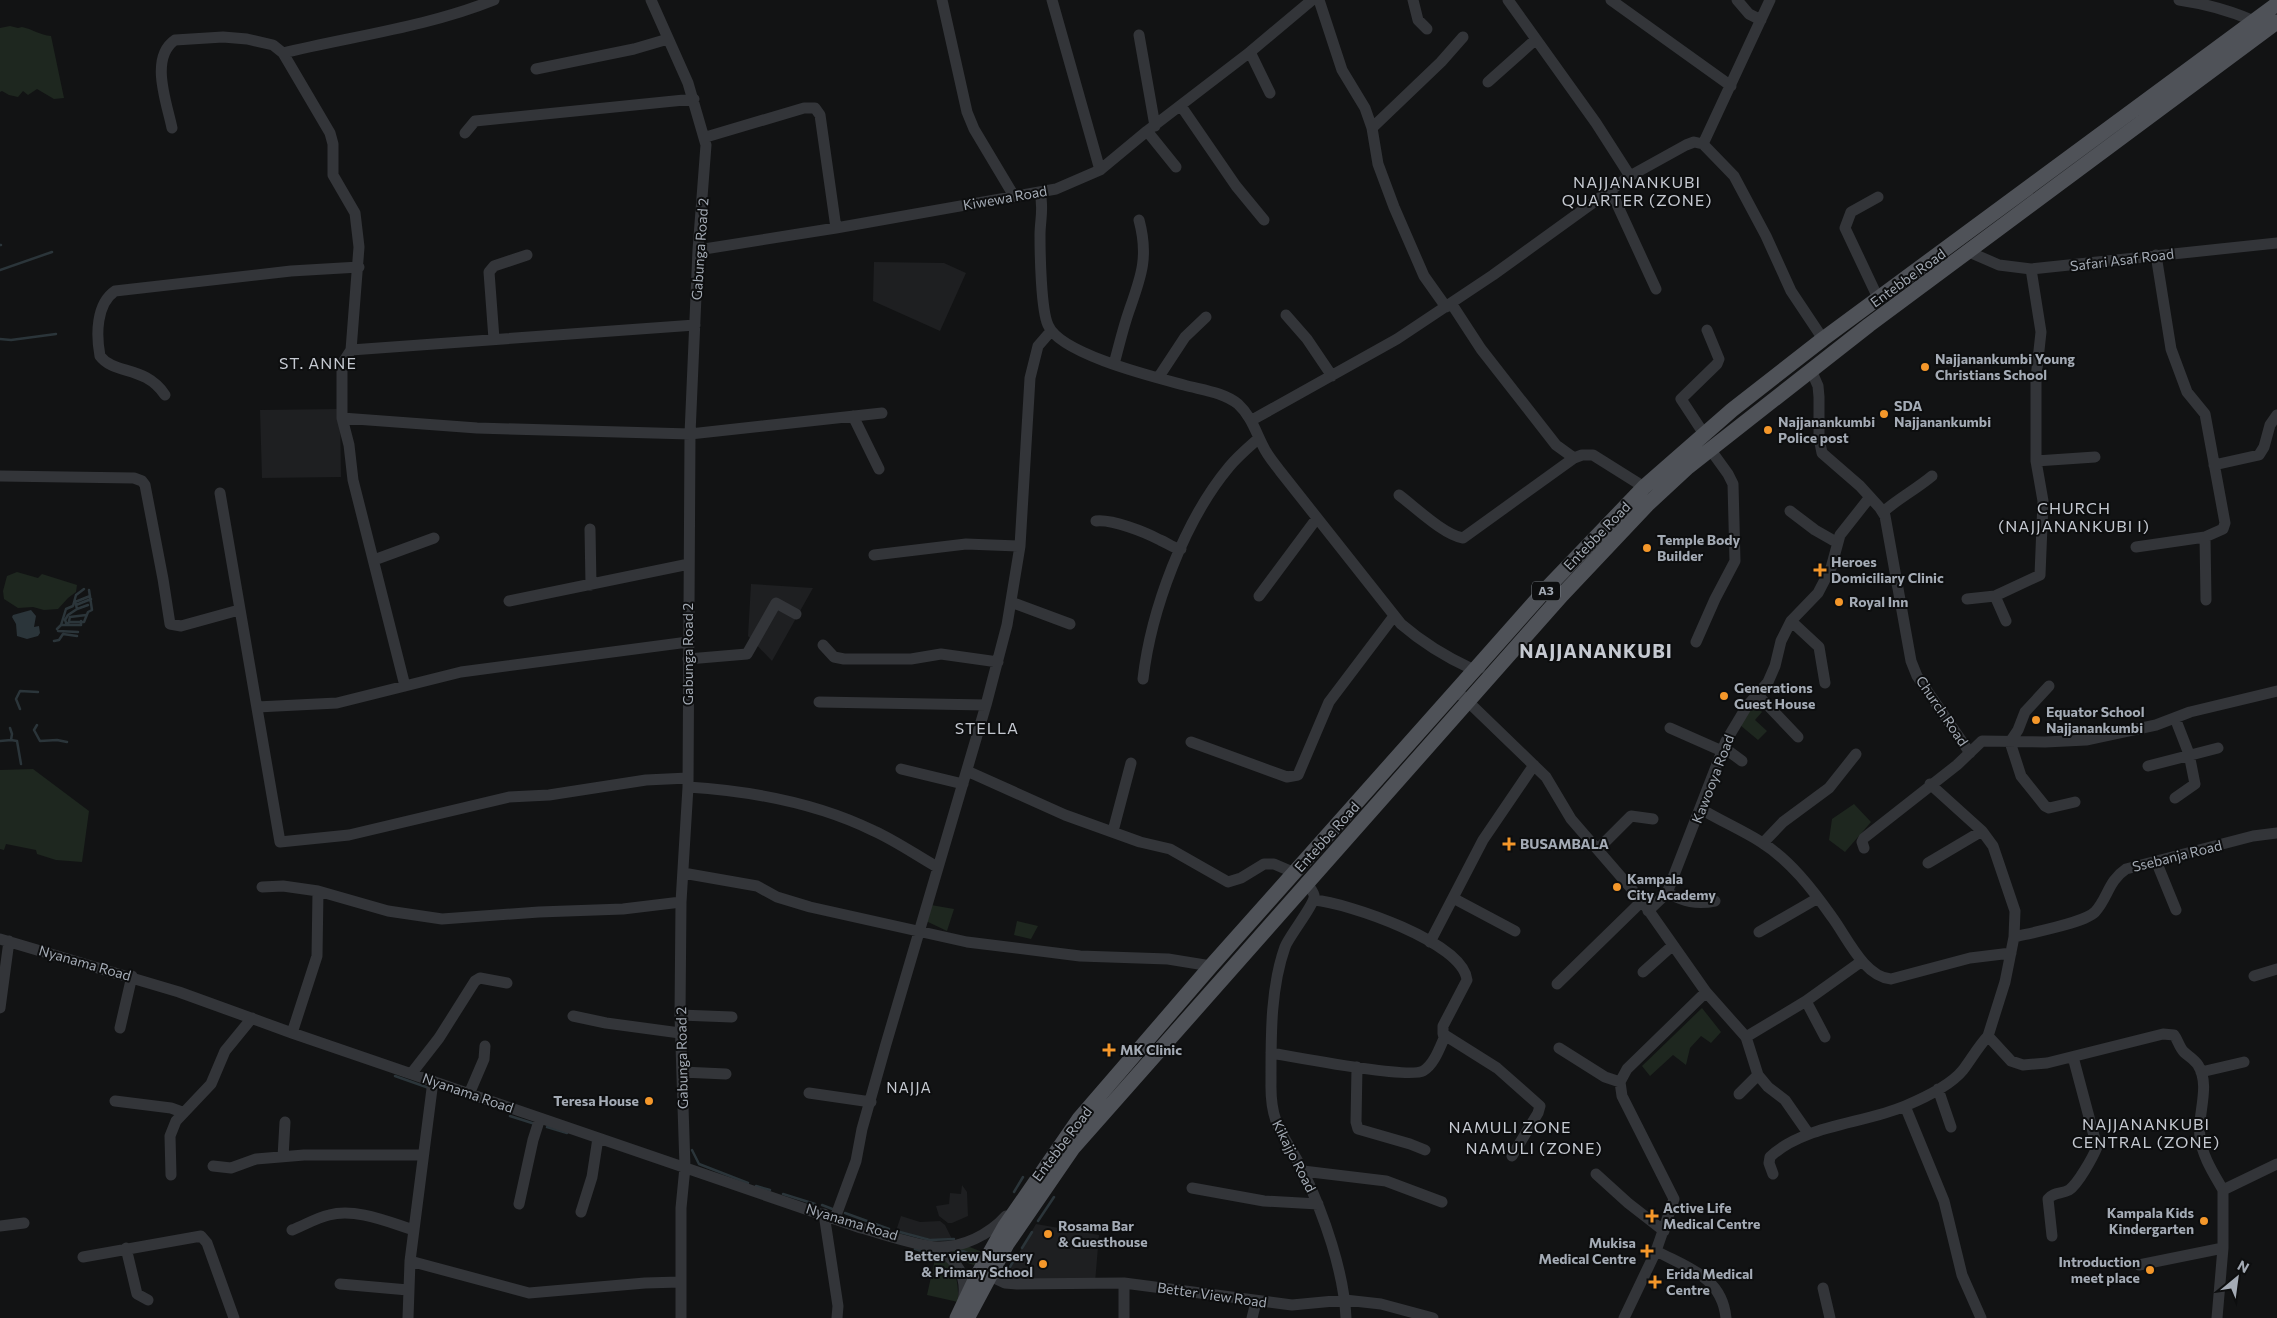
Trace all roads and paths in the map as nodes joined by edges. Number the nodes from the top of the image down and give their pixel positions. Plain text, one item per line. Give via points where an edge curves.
1 (494, 0) edge
2 (650, 0) edge
3 (942, 0) edge
4 (1052, 0) edge
5 (1312, 0) edge
6 (1319, 0) edge
7 (1412, 0) edge
8 (1508, 0) edge
9 (1611, 0) edge
10 (1737, 0) edge
11 (1770, 0) edge
12 (2179, 0) edge
13 (2277, 4) edge
14 (1761, 20) junction
15 (2254, 21) junction
16 (2277, 22) edge
17 (1427, 29) dead end
18 (1139, 35) dead end
19 (1463, 37) dead end
20 (668, 39) junction
21 (1535, 40) junction
22 (283, 52) junction
23 (1250, 52) junction
24 (536, 69) dead end
25 (1488, 82) dead end
26 (1731, 86) junction
27 (1270, 93) dead end
28 (694, 100) junction
29 (1181, 106) junction
30 (172, 128) dead end
31 (1151, 128) junction
32 (1372, 128) junction
33 (465, 133) dead end
34 (706, 137) junction
35 (1703, 144) junction
36 (1176, 167) dead end
37 (1100, 170) junction
38 (1630, 176) junction
39 (1610, 190) junction
40 (1040, 193) junction
41 (1014, 196) junction
42 (1878, 197) dead end
43 (1139, 220) dead end
44 (1264, 220) dead end
45 (836, 228) junction
46 (2277, 243) edge
47 (698, 250) junction
48 (1969, 252) junction
49 (527, 255) dead end
50 (2156, 255) junction
51 (359, 266) junction
52 (2031, 268) junction
53 (1656, 289) dead end
54 (1879, 300) junction
55 (1448, 305) junction
56 (1286, 315) dead end
57 (1206, 317) dead end
58 (695, 325) junction
59 (1707, 330) dead end
60 (1051, 331) junction
61 (494, 339) junction
62 (1823, 339) junction
63 (351, 350) junction
64 (1114, 364) junction
65 (1811, 370) junction
66 (1332, 376) junction
67 (1158, 378) junction
68 (165, 394) dead end
69 (882, 412) dead end
70 (2277, 415) edge
71 (853, 416) junction
72 (342, 418) junction
73 (1252, 420) junction
74 (690, 434) junction
75 (1704, 434) junction
76 (1260, 438) junction
77 (1710, 449) junction
78 (2095, 457) dead end
79 (1574, 458) junction
80 (2036, 461) junction
81 (2214, 465) junction
82 (879, 469) dead end
83 (0, 476) edge
84 (1932, 476) dead end
85 (1644, 487) junction
86 (220, 493) dead end
87 (1399, 495) dead end
88 (1870, 497) junction
89 (1790, 511) dead end
90 (1883, 512) junction
91 (1318, 518) junction
92 (1096, 521) dead end
93 (590, 529) dead end
94 (2206, 537) junction
95 (434, 538) dead end
96 (1836, 542) junction
97 (1020, 546) junction
98 (2136, 547) dead end
99 (1181, 549) junction
100 (874, 555) dead end
101 (374, 560) junction
102 (689, 564) junction
103 (591, 584) junction
104 (1259, 596) dead end
105 (1995, 596) junction
106 (1967, 599) dead end
107 (2206, 600) dead end
108 (509, 601) dead end
109 (1011, 602) junction
110 (239, 610) junction
111 (796, 614) dead end
112 (1394, 616) junction
113 (1791, 621) junction
114 (2006, 622) dead end
115 (1070, 624) dead end
116 (688, 642) junction
117 (1696, 642) dead end
118 (823, 645) dead end
119 (688, 659) junction
120 (998, 662) junction
121 (1478, 666) junction
122 (1491, 677) junction
123 (1143, 679) dead end
124 (1825, 683) dead end
125 (404, 686) junction
126 (2050, 686) dead end
127 (1457, 691) junction
128 (2277, 691) edge
129 (1757, 694) junction
130 (819, 702) dead end
131 (1469, 702) junction
132 (986, 705) junction
133 (257, 707) junction
134 (2175, 718) junction
135 (1670, 728) dead end
136 (1798, 737) dead end
137 (1191, 742) dead end
138 (2010, 742) junction
139 (2218, 748) dead end
140 (1722, 749) junction
141 (1970, 752) junction
142 (1856, 754) dead end
143 (2189, 754) junction
144 (1742, 761) dead end
145 (1131, 763) dead end
146 (1534, 765) junction
147 (2148, 766) dead end
148 (901, 769) dead end
149 (967, 770) junction
150 (688, 782) junction
151 (963, 784) junction
152 (1930, 784) junction
153 (2176, 798) dead end
154 (2075, 802) dead end
155 (1701, 809) junction
156 (1653, 819) dead end
157 (1113, 831) junction
158 (1982, 831) junction
159 (2277, 833) edge
160 (1763, 843) junction
161 (1864, 848) dead end
162 (1598, 849) junction
163 (2156, 860) junction
164 (1928, 863) dead end
165 (937, 867) junction
166 (683, 873) junction
167 (1300, 878) junction
168 (262, 887) dead end
169 (318, 891) junction
170 (1667, 893) junction
171 (1453, 898) junction
172 (1818, 898) junction
173 (682, 902) junction
174 (1714, 902) dead end
175 (1311, 904) junction
176 (1645, 906) junction
177 (2176, 910) dead end
178 (1515, 931) dead end
179 (918, 932) junction
180 (1759, 932) dead end
181 (2014, 937) junction
182 (4, 940) edge
183 (1430, 942) junction
184 (1672, 946) junction
185 (2012, 953) junction
186 (1862, 961) junction
187 (1211, 966) junction
188 (2277, 969) edge
189 (1643, 972) dead end
190 (132, 976) junction
191 (2254, 976) dead end
192 (507, 983) dead end
193 (1557, 984) dead end
194 (1706, 992) junction
195 (1806, 1001) junction
196 (0, 1008) edge
197 (680, 1015) junction
198 (573, 1016) dead end
199 (732, 1017) dead end
200 (252, 1018) junction
201 (120, 1028) dead end
202 (292, 1033) junction
203 (680, 1033) junction
204 (1446, 1036) junction
205 (1988, 1036) junction
206 (1746, 1037) junction
207 (1825, 1037) dead end
208 (485, 1046) dead end
209 (1559, 1048) dead end
210 (1271, 1053) junction
211 (2073, 1057) junction
212 (2244, 1062) dead end
213 (1358, 1067) junction
214 (682, 1072) junction
215 (2201, 1072) junction
216 (411, 1074) junction
217 (726, 1074) dead end
218 (1758, 1075) junction
219 (433, 1081) junction
220 (1620, 1082) junction
221 (1938, 1089) junction
222 (809, 1093) dead end
223 (469, 1094) junction
224 (1739, 1094) dead end
225 (115, 1101) dead end
226 (870, 1102) junction
227 (1906, 1106) junction
228 (182, 1112) junction
229 (540, 1118) junction
230 (285, 1122) dead end
231 (1951, 1127) dead end
232 (1808, 1133) junction
233 (598, 1138) junction
234 (1425, 1150) dead end
235 (422, 1154) junction
236 (1512, 1156) dead end
237 (283, 1157) junction
238 (2277, 1164) edge
239 (213, 1166) dead end
240 (685, 1167) junction
241 (1303, 1171) junction
242 (1596, 1174) dead end
243 (1773, 1174) dead end
244 (172, 1175) dead end
245 (1192, 1188) dead end
246 (2223, 1190) junction
247 (1022, 1198) junction
248 (1442, 1202) dead end
249 (519, 1204) dead end
250 (1318, 1204) junction
251 (581, 1212) dead end
252 (830, 1216) junction
253 (24, 1224) dead end
254 (0, 1226) edge
255 (292, 1230) dead end
256 (414, 1230) junction
257 (1664, 1231) junction
258 (2052, 1236) dead end
259 (936, 1247) junction
260 (126, 1248) junction
261 (2223, 1248) junction
262 (1656, 1251) junction
263 (83, 1257) dead end
264 (410, 1260) junction
265 (2140, 1265) dead end
266 (990, 1276) junction
267 (680, 1282) junction
268 (1124, 1283) junction
269 (340, 1284) dead end
270 (1823, 1288) dead end
271 (408, 1290) junction
272 (148, 1300) dead end
273 (1345, 1300) junction
274 (1256, 1302) junction
275 (962, 1315) edge
276 (234, 1318) edge
277 (408, 1318) edge
278 (681, 1318) edge
279 (837, 1318) edge
280 (1124, 1318) edge
281 (1252, 1318) edge
282 (1346, 1318) edge
283 (1433, 1318) edge
284 (1624, 1318) edge
285 (1726, 1318) edge
286 (1830, 1318) edge
287 (1981, 1318) edge
288 (2217, 1318) edge

1 - 22 street via 392,29
2 - 20 street, Gabunga Road 2
3 - 41 street via 967,112
4 - 37 street
5 - 23 street, Kiwewa Road
6 - 32 street via 1342,70 1362,102
7 - 17 street via 1418,20
8 - 21 street
9 - 26 street
10 - 14 street via 1754,18
11 - 14 street
12 - 15 street via 2217,6
13 - 15 main road, Entebbe Road / A3
14 - 26 street
15 - 54 main road, Entebbe Road / A3
16 - 48 main road, Entebbe Road / A3
18 - 31 street
19 - 32 street via 1442,62
20 - 24 street
20 - 28 street, Gabunga Road 2
21 - 25 street
21 - 38 street
22 - 30 street via 268,43 223,37 175,40 169,44 161,71
22 - 51 street via 330,133 333,175 355,213
23 - 27 street
23 - 29 street, Kiwewa Road
26 - 35 street
28 - 33 street via 475,121
28 - 34 street, Gabunga Road 2
29 - 31 street, Kiwewa Road
29 - 44 street via 1236,186
31 - 36 street
31 - 37 street, Kiwewa Road
32 - 55 street via 1378,164 1394,207 1424,276
34 - 45 street via 804,108 815,108 820,115
34 - 47 street, Gabunga Road 2
35 - 38 street via 1694,142 1686,145
35 - 62 street via 1734,176 1766,236 1790,291
37 - 40 street, Kiwewa Road
38 - 39 street
39 - 53 street
39 - 55 street
40 - 41 street, Kiwewa Road
40 - 60 street via 1045,316
41 - 45 street, Kiwewa Road
42 - 54 street via 1851,212 1845,228
43 - 64 street via 1143,237 1142,274
45 - 47 street, Kiwewa Road
46 - 50 street, Safari Asaf Road
47 - 58 street, Gabunga Road 2
48 - 52 street, Safari Asaf Road via 1999,265
48 - 65 main road, Entebbe Road / A3
49 - 61 street via 494,266 489,272
50 - 52 street, Safari Asaf Road
50 - 81 street via 2171,349 2187,392 2205,414
51 - 63 street
51 - 68 street via 115,291 104,302 101,314 98,331 100,356 107,362 150,378
52 - 80 street via 2041,332 2036,378
54 - 62 main road, Entebbe Road / A3
55 - 66 street
55 - 79 street via 1556,445
56 - 66 street
57 - 67 street via 1186,337
58 - 61 street
58 - 74 street, Gabunga Road 2
59 - 75 street via 1719,359 1681,399
60 - 64 street via 1069,345
60 - 97 street via 1038,346 1030,378
61 - 63 street
62 - 75 main road, Entebbe Road / A3
63 - 72 street via 342,364
64 - 67 street
65 - 77 main road, Entebbe Road / A3
65 - 88 street, Church Road via 1818,391 1822,453
66 - 73 street
67 - 73 street via 1220,394 1238,405
69 - 71 street
70 - 81 street via 2258,455
71 - 74 street
71 - 82 street
72 - 74 street via 477,428
72 - 101 street via 353,480
73 - 76 street
74 - 102 street, Gabunga Road 2
75 - 85 main road, Entebbe Road / A3
76 - 91 street via 1280,471
76 - 99 street via 1234,461 1220,479
77 - 117 street via 1733,484 1735,562
77 - 122 main road, Entebbe Road / A3 via 1605,548
78 - 80 street
79 - 85 street via 1582,454 1593,455
79 - 87 street via 1463,538 1444,529
80 - 105 street via 2043,501 2040,575
81 - 94 street via 2226,522 2223,529
83 - 110 street via 134,478 142,481 170,624 181,626
84 - 90 street
85 - 121 main road, Entebbe Road / A3
86 - 110 street
88 - 90 street, Church Road
88 - 96 street via 1843,528
89 - 96 street
90 - 141 street, Church Road via 1889,527 1911,661 1917,676
91 - 104 street
91 - 112 street
92 - 99 street via 1120,525
93 - 103 street
94 - 98 street
94 - 107 street
95 - 101 street
96 - 113 street, Kawooya Road via 1831,568 1818,593
97 - 100 street via 966,544
97 - 109 street
99 - 123 street via 1162,594 1146,650
101 - 125 street
102 - 103 street
102 - 116 street, Gabunga Road 2
103 - 108 street
105 - 106 street
105 - 114 street
109 - 115 street
109 - 120 street
110 - 133 street
111 - 119 street via 776,604 747,654
112 - 121 street via 1435,650 1472,669
112 - 137 street via 1329,702 1298,774 1286,777
113 - 124 street via 1819,647
113 - 129 street, Kawooya Road via 1768,682
116 - 119 street, Gabunga Road 2
116 - 125 street via 461,672
118 - 120 street via 834,657 844,659 911,660 941,654
119 - 150 street, Gabunga Road 2
120 - 132 street
121 - 122 street
121 - 127 main road, Entebbe Road / A3
122 - 131 main road, Entebbe Road / A3
125 - 133 street via 336,703
126 - 138 street via 2025,712
127 - 131 street
127 - 167 main road, Entebbe Road / A3
128 - 134 street
129 - 136 street
129 - 140 street, Kawooya Road
130 - 132 street
131 - 146 street
131 - 167 main road, Entebbe Road / A3
132 - 149 street
133 - 150 street via 280,842 349,835 509,796 550,795 646,780
134 - 138 street via 2086,740
134 - 143 street
135 - 140 street
138 - 141 street via 1982,741
138 - 154 street via 2021,776 2045,806 2049,808
139 - 143 street
140 - 144 street
140 - 155 street, Kawooya Road
141 - 152 street
142 - 160 street via 1829,788 1783,822
143 - 147 street
143 - 153 street via 2195,784
145 - 157 street
146 - 162 street via 1546,777 1571,819
146 - 171 street via 1483,840
148 - 151 street
149 - 151 street
149 - 157 street via 1065,815
150 - 165 street via 762,795 823,812 872,830
150 - 166 street, Gabunga Road 2
151 - 165 street
152 - 158 street
152 - 161 street via 1864,838
155 - 160 street
155 - 170 street, Kawooya Road
156 - 162 street via 1631,816
157 - 167 street via 1170,849 1228,882 1264,864 1274,864
158 - 164 street
158 - 181 street via 1994,846 2012,901
159 - 163 street, Ssebanja Road
160 - 172 street via 1799,875
162 - 176 street
163 - 177 street
163 - 181 street, Ssebanja Road via 2119,874 2099,906 2087,918
165 - 179 street
166 - 173 street, Gabunga Road 2
166 - 179 street via 757,886 777,897 810,907
167 - 175 street via 1313,893
167 - 187 main road, Entebbe Road / A3
167 - 266 main road, Entebbe Road / A3 via 1073,1148 1010,1240
168 - 169 street
169 - 173 street via 388,911 442,919 623,909
169 - 202 street via 317,956
170 - 174 street via 1691,903
170 - 176 street, Kawooya Road
171 - 178 street
171 - 183 street
172 - 180 street
172 - 186 street
173 - 197 street, Gabunga Road 2
175 - 183 street via 1347,906 1408,929
175 - 210 street, Kikajjo Road via 1290,936 1282,957 1274,1002
176 - 184 street
176 - 193 street, Kawooya Road
179 - 187 street via 967,942 1080,956 1168,959
179 - 226 street
181 - 185 street
182 - 190 street, Nyanama Road
182 - 196 street
183 - 204 street via 1463,966 1467,980 1442,1028
184 - 189 street
184 - 194 street
185 - 186 street via 1970,958 1891,979 1878,976
185 - 205 street
186 - 195 street
187 - 247 main road, Entebbe Road / A3 via 1079,1119
188 - 191 street
190 - 200 street, Nyanama Road
190 - 201 street
192 - 216 street via 480,978 476,981
194 - 206 street
194 - 220 street via 1627,1069
195 - 206 street
195 - 207 street
197 - 199 street
197 - 203 street, Gabunga Road 2
198 - 203 street
200 - 202 street, Nyanama Road
200 - 228 street via 225,1051 211,1084
202 - 216 street, Nyanama Road
203 - 214 street, Gabunga Road 2
204 - 213 street via 1430,1065 1421,1072
204 - 236 street via 1497,1068 1540,1106
205 - 211 street via 2015,1064 2047,1063
205 - 221 street via 1963,1070
206 - 218 street
208 - 223 street via 484,1059
209 - 220 street via 1605,1077
210 - 213 street
210 - 241 street, Kikajjo Road via 1271,1100 1275,1123
211 - 215 street via 2170,1034
211 - 258 street via 2097,1146 2072,1187 2048,1199
212 - 215 street
213 - 234 street via 1358,1130
214 - 217 street
214 - 240 street, Gabunga Road 2
215 - 246 street via 2200,1139
216 - 219 street, Nyanama Road
218 - 224 street
218 - 232 street via 1785,1100
219 - 223 street, Nyanama Road
219 - 235 street
220 - 257 street via 1622,1096 1673,1192 1674,1203
221 - 227 street
221 - 231 street
222 - 226 street
223 - 229 street, Nyanama Road
225 - 228 street
226 - 252 street via 856,1160
227 - 232 street via 1852,1124
227 - 287 street via 1944,1201 1962,1275
228 - 244 street via 170,1136
229 - 233 street, Nyanama Road
229 - 249 street
230 - 237 street
232 - 243 street via 1770,1157
233 - 240 street, Nyanama Road
233 - 251 street via 592,1177
235 - 237 street
235 - 256 street
237 - 239 street via 256,1159 231,1168
238 - 246 street
240 - 252 street, Nyanama Road
240 - 267 street, Gabunga Road 2
241 - 248 street via 1379,1179
241 - 250 street, Kikajjo Road
242 - 257 street
245 - 250 street via 1264,1201
246 - 261 street
247 - 259 street, Nyanama Road via 998,1226 981,1236
247 - 275 main road, Entebbe Road / A3 via 987,1257
250 - 273 street, Kikajjo Road
252 - 259 street, Nyanama Road via 861,1228
252 - 279 street
253 - 254 street
255 - 256 street via 339,1213 355,1213
256 - 264 street
257 - 262 street
259 - 275 street, Nyanama Road via 956,1262 960,1271 964,1293
260 - 263 street
260 - 272 street via 136,1294
260 - 276 street via 201,1236 207,1243
261 - 265 street
261 - 288 street
262 - 284 street
262 - 285 street via 1712,1283 1720,1293
264 - 267 street via 529,1293
264 - 271 street
266 - 268 street, Better View Road via 1017,1284
266 - 275 main road, Entebbe Road / A3
267 - 278 street, Gabunga Road 2
268 - 274 street, Better View Road
268 - 280 street
269 - 271 street
270 - 286 street
271 - 277 street
273 - 274 street, Better View Road via 1292,1305
273 - 282 street, Kikajjo Road
273 - 283 street, Better View Road via 1381,1304
274 - 281 street

